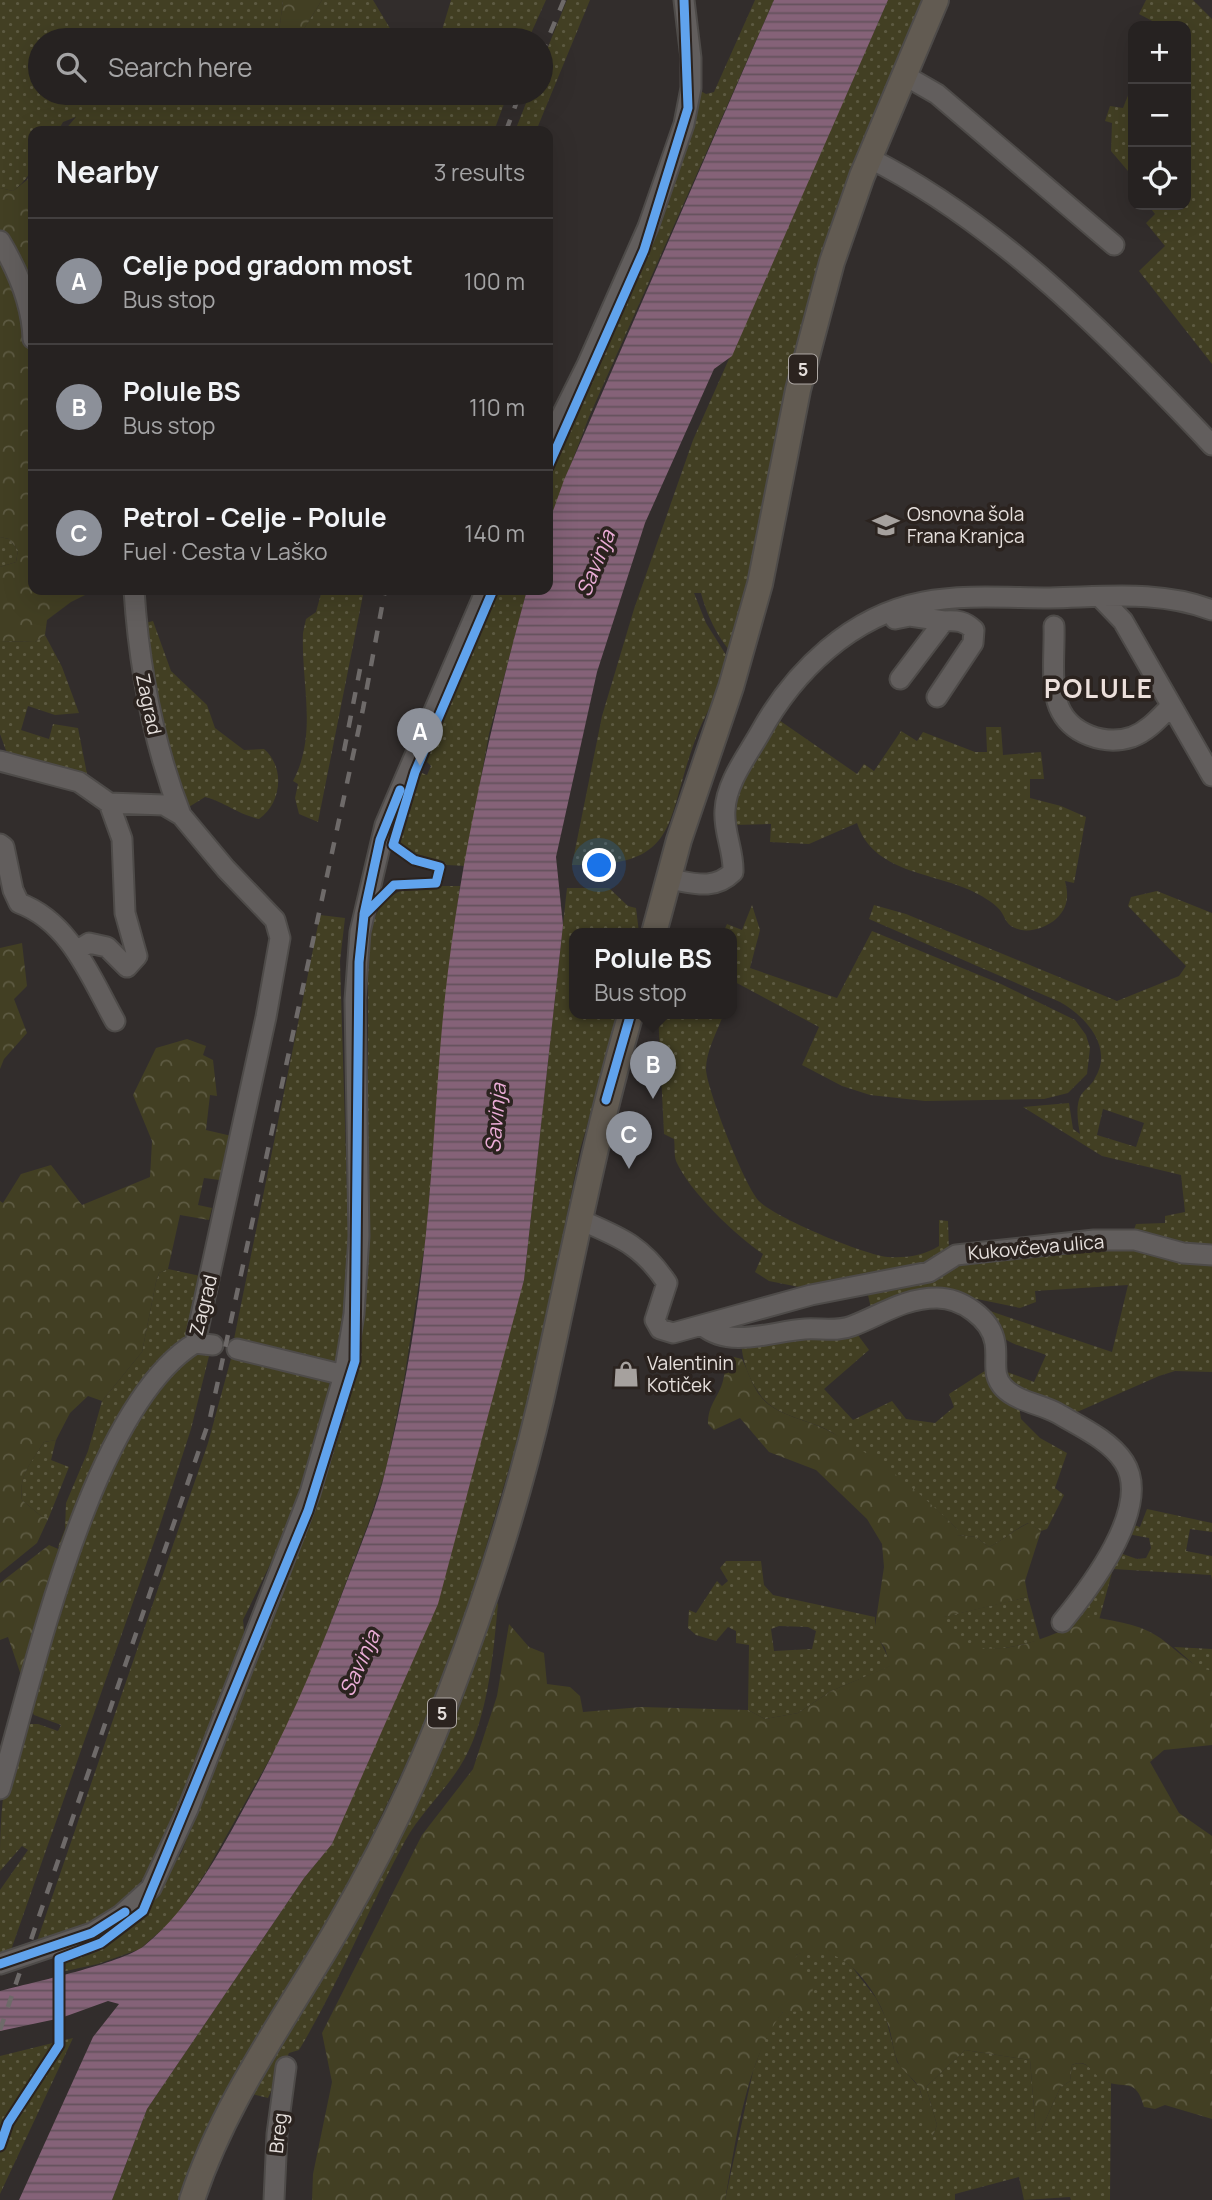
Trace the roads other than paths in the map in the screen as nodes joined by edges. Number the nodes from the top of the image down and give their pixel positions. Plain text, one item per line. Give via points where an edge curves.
1 (684, 0) edge
2 (936, 0) edge
3 (904, 75) junction
4 (869, 159) junction
5 (0, 241) edge
6 (1114, 245) dead end
7 (28, 303) edge
8 (553, 433) edge
9 (1212, 445) edge
10 (134, 595) edge
11 (484, 595) edge
12 (1100, 597) junction
13 (1212, 610) edge
14 (944, 621) junction
15 (1054, 626) dead end
16 (836, 642) junction
17 (900, 679) dead end
18 (937, 697) dead end
19 (1170, 707) junction
20 (0, 761) edge
21 (1212, 776) edge
22 (108, 803) junction
23 (181, 815) junction
24 (0, 844) edge
25 (669, 879) junction
26 (655, 928) edge
27 (76, 951) junction
28 (629, 1019) edge
29 (115, 1021) dead end
30 (578, 1219) junction
31 (1212, 1255) edge
32 (703, 1326) junction
33 (237, 1349) dead end
34 (344, 1374) junction
35 (1062, 1622) dead end
36 (0, 1789) edge
37 (0, 1964) edge
38 (286, 2067) dead end
39 (192, 2200) edge
40 (274, 2200) edge

1 - 8 street via 691,58 684,124 648,228
2 - 3 main road, 5
3 - 4 main road, 5
3 - 6 street via 937,94
4 - 9 street via 907,177 994,239 1151,380
4 - 25 main road, 5 via 832,262 798,390 760,584
5 - 7 street
10 - 23 street, Zagrad via 149,707
11 - 34 street via 385,825 360,932 355,1000 359,1236
12 - 13 street via 1141,594
12 - 16 street via 924,601 885,613
12 - 19 street via 1123,621
14 - 16 street via 910,615 863,636
14 - 17 street
14 - 18 street via 957,620 974,630 973,643
15 - 19 street via 1058,706 1071,727 1116,741 1150,727
16 - 25 street via 786,691 731,785 724,809 733,872 723,883 710,886
19 - 21 street
20 - 22 street via 79,782
22 - 23 street via 164,805
22 - 27 street via 122,839 125,913 137,956 127,967 107,947 89,943
23 - 36 street, Zagrad via 275,920 280,938 204,1344 182,1351 145,1392 116,1440 72,1542
24 - 27 street via 19,902 57,924
25 - 26 main road, 5
27 - 29 street
28 - 30 main road, 5
30 - 32 street, Kukovčeva ulica via 634,1244 667,1283 655,1320 660,1329 673,1333
30 - 39 main road, 5 via 540,1402 485,1593 450,1693 404,1801 340,1925 257,2057 203,2166
31 - 32 street, Kukovčeva ulica via 1183,1253 1135,1240 1094,1240 956,1255 929,1272 811,1295
32 - 35 street, Kukovčeva ulica via 711,1333 764,1337 850,1327 887,1308 939,1298 965,1305 990,1330 995,1341 995,1371 1007,1391 1054,1411 1111,1446 1126,1464 1129,1505 1121,1531 1104,1568
33 - 34 street
34 - 37 street via 310,1493 187,1809 151,1888 92,1933
38 - 40 street, Breg

